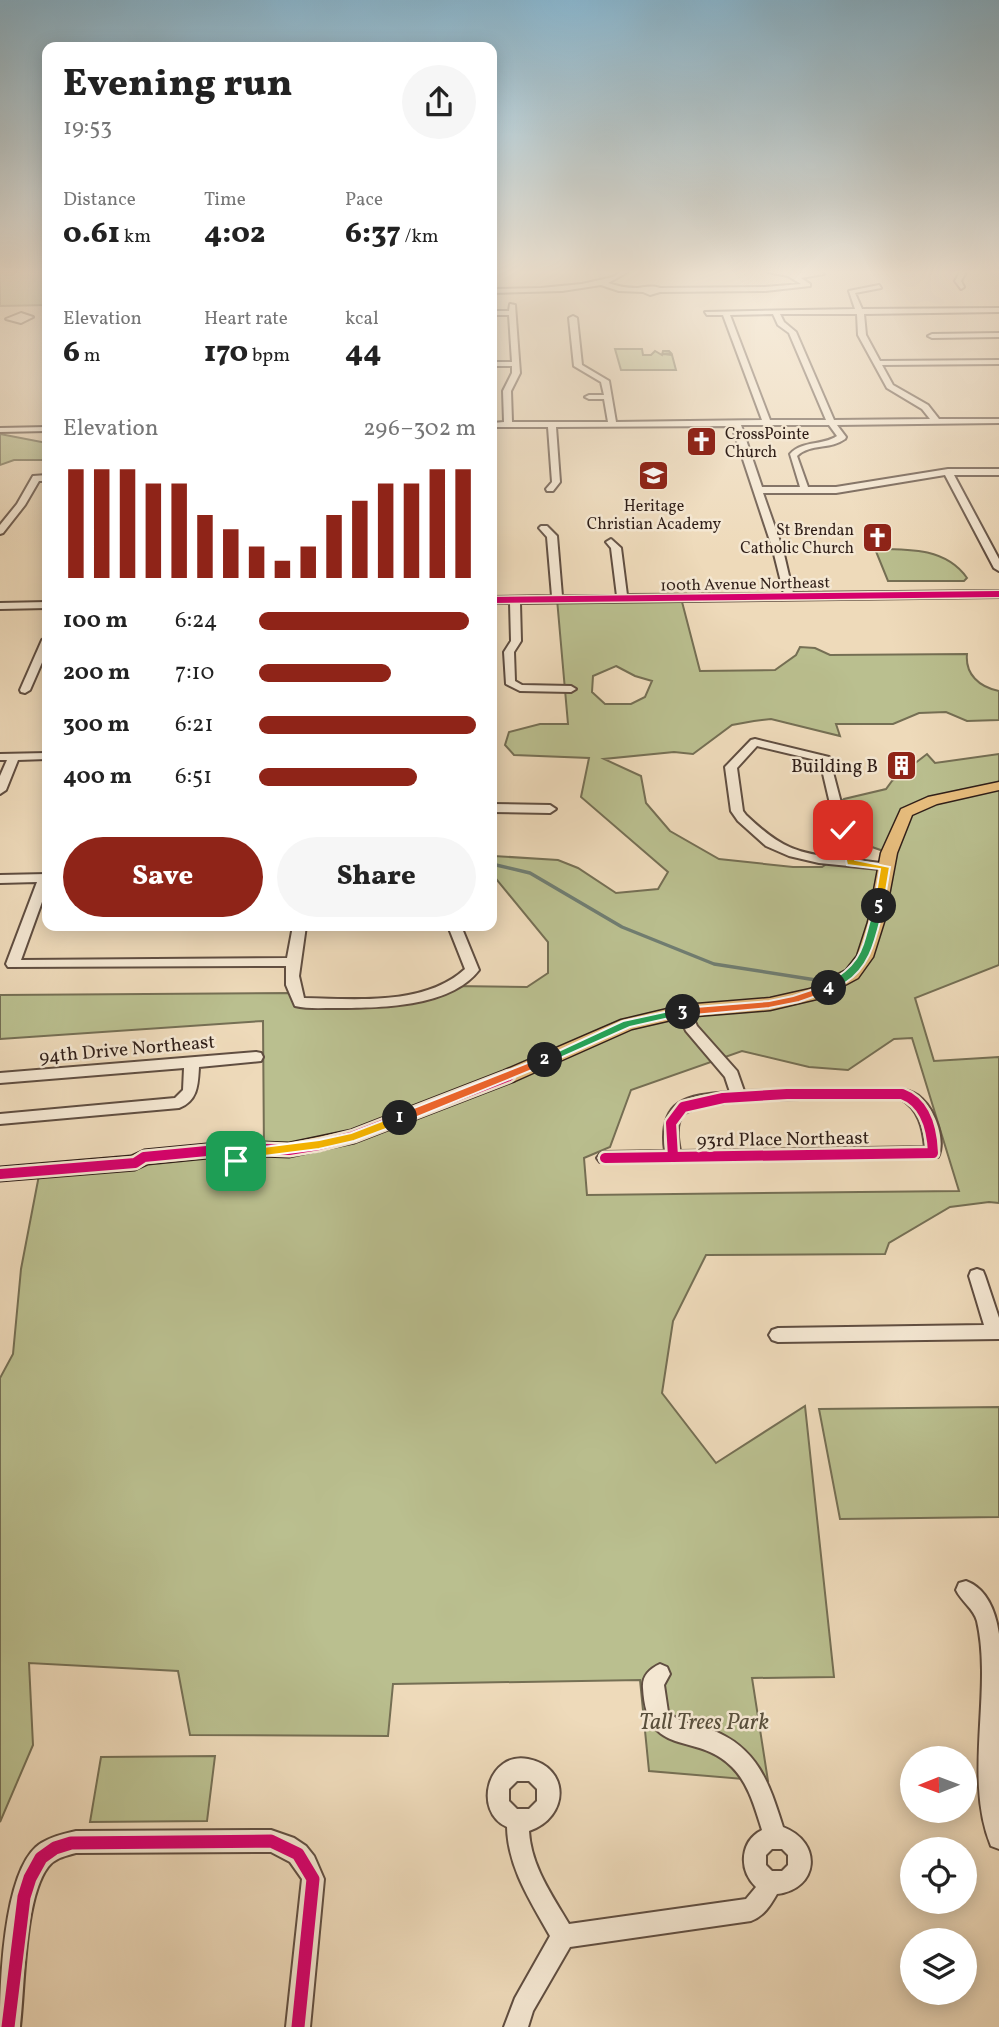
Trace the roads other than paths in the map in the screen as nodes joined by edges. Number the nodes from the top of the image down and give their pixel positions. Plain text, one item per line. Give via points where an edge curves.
1 (516, 367) edge
2 (579, 367) edge
3 (745, 367) edge
4 (807, 367) edge
5 (879, 367) edge
6 (589, 397) dead end
7 (608, 397) junction
8 (999, 421) edge
9 (831, 422) junction
10 (937, 422) junction
11 (766, 423) junction
12 (736, 424) junction
13 (497, 425) edge
14 (508, 425) junction
15 (552, 425) junction
16 (613, 425) junction
17 (42, 429) edge
18 (0, 430) edge
19 (948, 472) junction
20 (999, 472) edge
21 (42, 478) edge
22 (550, 489) dead end
23 (805, 490) junction
24 (758, 491) junction
25 (544, 528) dead end
26 (0, 531) edge
27 (611, 542) dead end
28 (997, 562) edge
29 (999, 594) edge
30 (789, 597) junction
31 (622, 598) junction
32 (515, 599) junction
33 (557, 599) junction
34 (497, 600) edge
35 (42, 605) edge
36 (0, 606) edge
37 (42, 651) edge
38 (571, 689) dead end
39 (25, 690) dead end
40 (42, 756) edge
41 (0, 757) edge
42 (14, 757) junction
43 (999, 786) edge
44 (0, 790) edge
45 (497, 808) edge
46 (550, 808) dead end
47 (850, 863) junction
48 (885, 867) junction
49 (42, 878) edge
50 (0, 879) edge
51 (42, 888) edge
52 (299, 931) edge
53 (457, 931) edge
54 (294, 962) junction
55 (684, 1012) junction
56 (256, 1057) dead end
57 (192, 1062) junction
58 (0, 1078) edge
59 (739, 1097) junction
60 (0, 1119) edge
61 (673, 1157) junction
62 (605, 1158) dead end
63 (0, 1174) edge
64 (977, 1276) dead end
65 (997, 1332) edge
66 (778, 1335) dead end
67 (966, 1590) dead end
68 (660, 1674) dead end
69 (518, 1822) dead end
70 (775, 1836) junction
71 (999, 1838) edge
72 (771, 1882) junction
73 (563, 1936) junction
74 (8, 2027) edge
75 (298, 2027) edge
76 (516, 2027) edge

1 - 14 street via 508,391
2 - 7 street via 605,381
3 - 11 street
4 - 9 street
5 - 10 street via 890,386 925,407
6 - 7 street
7 - 16 street
8 - 10 street
9 - 10 street
9 - 11 street
9 - 23 street via 841,432 839,441 802,446 793,456
11 - 12 street
12 - 16 street
12 - 24 street
13 - 14 street
14 - 15 street
15 - 16 street
15 - 22 street via 556,482
17 - 18 street
19 - 20 street
19 - 23 street via 849,488
19 - 28 street
21 - 26 street via 36,478
23 - 24 street
24 - 30 street
25 - 33 street via 552,536
27 - 31 street via 616,548
29 - 30 street, 100th Avenue Northeast
30 - 31 street, 100th Avenue Northeast
31 - 33 street, 100th Avenue Northeast
32 - 33 street, 100th Avenue Northeast
32 - 34 street, 100th Avenue Northeast
32 - 38 street via 516,641 509,652 510,682 520,688
35 - 36 street
37 - 39 street
40 - 42 street
41 - 42 street
42 - 44 street
43 - 48 main road via 933,800 906,812
45 - 46 street
47 - 47 street via 780,849 741,818 731,767 755,742 825,759
47 - 48 street
48 - 55 main road via 876,922 864,957 852,974 795,1000
49 - 50 street
51 - 54 street via 13,964
52 - 54 street
53 - 54 street via 472,970 454,986 415,997 377,1003 300,1003 290,980
55 - 59 street via 691,1028 732,1075
55 - 63 main road via 627,1024 509,1076 319,1145 263,1151 236,1161 145,1168 135,1163
56 - 57 street, 94th Drive Northeast
57 - 58 street, 94th Drive Northeast
57 - 60 street via 190,1091 179,1103
59 - 61 street via 683,1107 669,1129
59 - 61 street, 93rd Place Northeast via 902,1094 918,1102 929,1126 933,1153
61 - 62 street, 93rd Place Northeast
64 - 65 street
65 - 66 street
67 - 71 street via 985,1614 993,1635 997,1672 994,1802
68 - 70 street via 653,1681 656,1717 680,1733 714,1740 739,1758 759,1788
69 - 73 street via 522,1862
70 - 72 street via 760,1843 755,1859 763,1877
70 - 72 street via 791,1843 800,1861 795,1878 788,1883
72 - 73 street via 751,1910
73 - 76 street
74 - 75 street via 22,1906 38,1861 55,1847 75,1842 243,1841 291,1846 306,1861 313,1879

